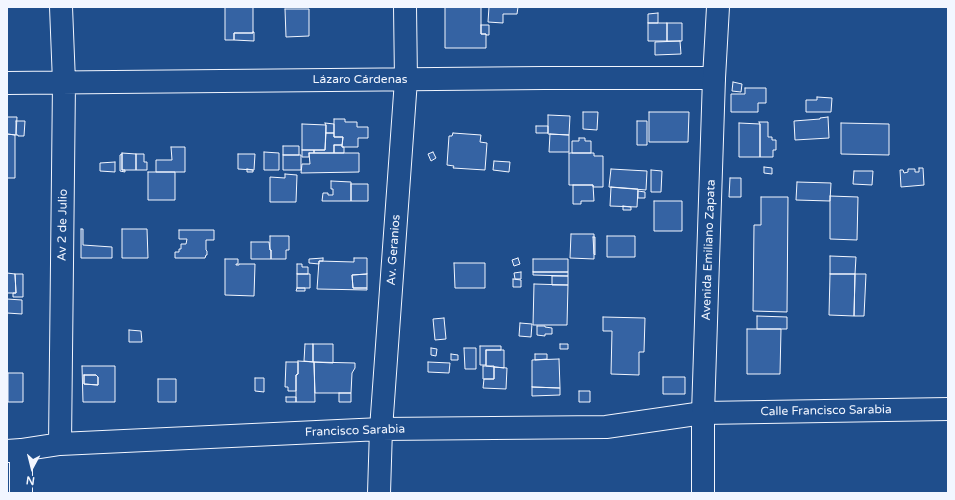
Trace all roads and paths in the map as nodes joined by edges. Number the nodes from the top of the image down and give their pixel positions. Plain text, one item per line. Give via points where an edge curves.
1 (61, 7) edge
2 (405, 7) edge
3 (718, 7) edge
4 (714, 78) junction
5 (406, 80) junction
6 (64, 82) junction
7 (7, 83) edge
8 (948, 409) edge
9 (703, 413) junction
10 (381, 429) junction
11 (60, 444) junction
12 (14, 450) edge
13 (21, 493) edge
14 (380, 493) edge
15 (703, 493) edge

1 - 6 street, Av 2 de Julio
2 - 5 street, Av. Geranios
3 - 4 street, Avenida Emiliano Zapata
4 - 5 street, Lázaro Cárdenas
4 - 9 street, Avenida Emiliano Zapata
5 - 6 street, Lázaro Cárdenas
5 - 10 street, Av. Geranios
6 - 7 street, Lázaro Cárdenas
6 - 11 street, Av 2 de Julio
8 - 9 street, Calle Francisco Sarabia
9 - 10 street, Francisco Sarabia via 606,427
9 - 15 street, Avenida Emiliano Zapata
10 - 11 street, Francisco Sarabia
10 - 14 street, Av. Geranios
11 - 12 street, Francisco Sarabia
12 - 13 street

